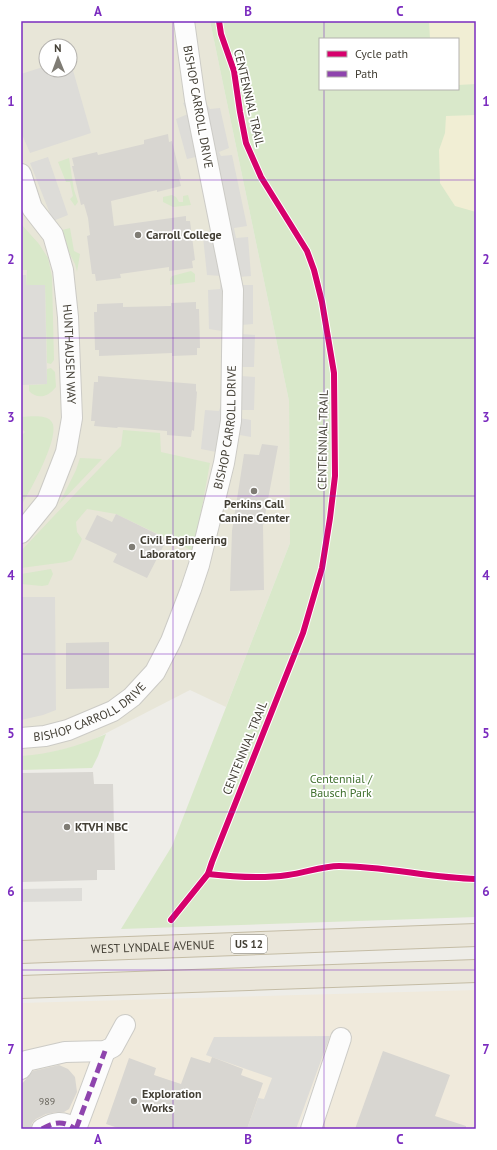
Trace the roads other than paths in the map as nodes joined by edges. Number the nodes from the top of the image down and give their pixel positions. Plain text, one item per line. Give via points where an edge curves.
1 (184, 21) edge
2 (21, 174) edge
3 (21, 533) edge
4 (21, 738) edge
5 (476, 935) edge
6 (21, 952) edge
7 (476, 971) edge
8 (21, 987) edge
9 (125, 1025) dead end
10 (341, 1038) dead end
11 (105, 1051) junction
12 (21, 1069) edge
13 (42, 1129) edge
14 (75, 1129) edge
15 (311, 1129) edge

1 - 4 street, BISHOP CARROLL DRIVE via 195,100 232,290 231,421 224,463 199,565 171,641 155,672 132,697 113,711 68,730 45,736
2 - 3 street, HUNTHAUSEN WAY via 32,208 53,235 63,270 68,317 72,418 66,452 46,501
5 - 6 highway, WEST LYNDALE AVENUE / US 12
7 - 8 highway
9 - 11 street via 113,1048
10 - 15 street
11 - 12 street via 65,1052 26,1061
11 - 14 street
13 - 14 street via 52,1123 63,1123

